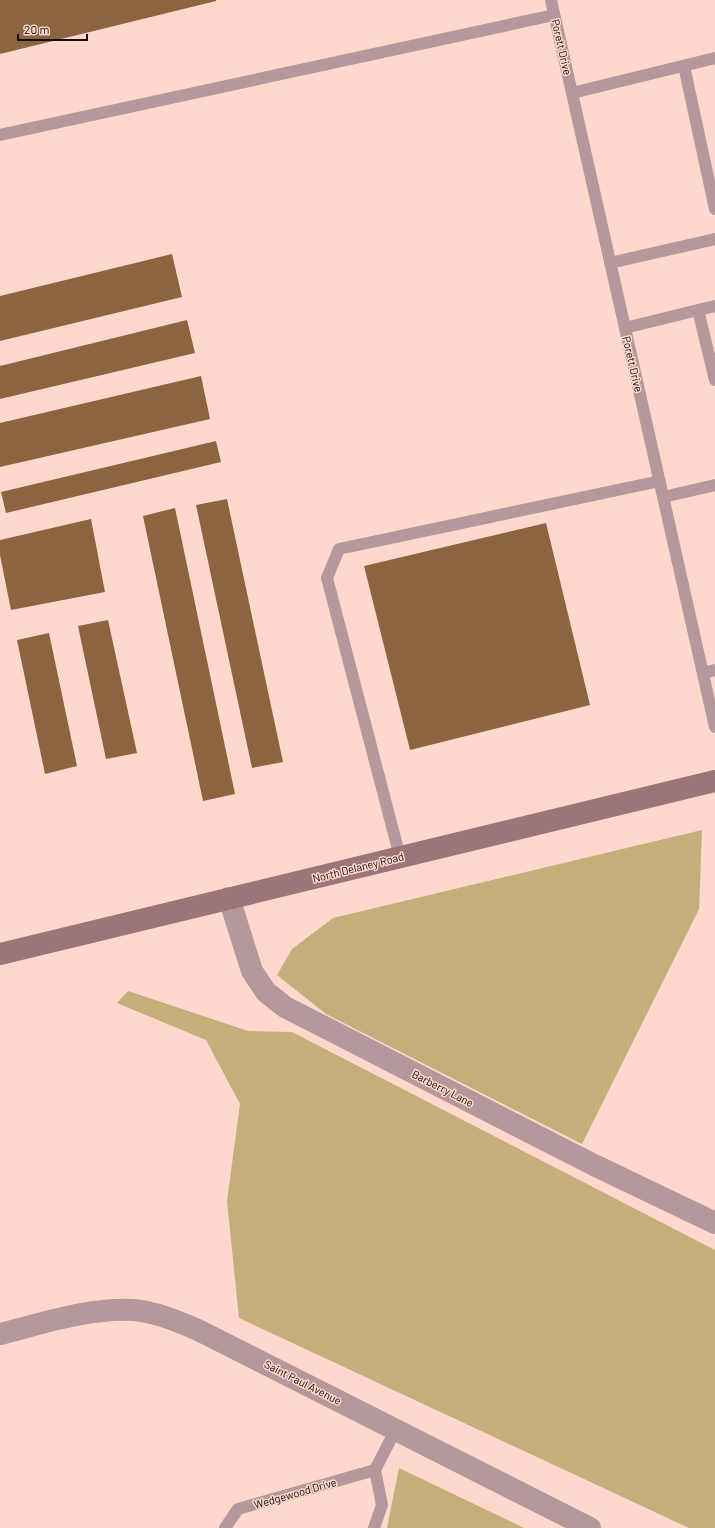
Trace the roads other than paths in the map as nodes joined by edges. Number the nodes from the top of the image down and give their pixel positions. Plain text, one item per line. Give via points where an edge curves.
1 (551, 0) edge
2 (554, 15) junction
3 (715, 58) edge
4 (684, 66) junction
5 (572, 93) junction
6 (0, 135) edge
7 (715, 209) edge
8 (715, 239) edge
9 (610, 263) junction
10 (715, 306) edge
11 (698, 310) junction
12 (625, 328) junction
13 (715, 377) edge
14 (660, 481) junction
15 (715, 486) edge
16 (663, 497) junction
17 (715, 670) edge
18 (703, 673) junction
19 (715, 727) edge
20 (715, 781) edge
21 (400, 857) junction
22 (229, 898) junction
23 (0, 954) edge
24 (715, 1223) edge
25 (0, 1334) edge
26 (396, 1429) junction
27 (375, 1470) junction
28 (225, 1528) edge
29 (374, 1528) edge
30 (590, 1528) edge

1 - 2 lane, Porett Drive
2 - 5 lane, Porett Drive
2 - 6 lane
3 - 4 lane
4 - 5 lane
4 - 7 lane
5 - 9 lane, Porett Drive
8 - 9 lane
9 - 12 lane, Porett Drive
10 - 11 lane
11 - 12 lane
11 - 13 lane
12 - 14 lane, Porett Drive
14 - 16 lane, Porett Drive
14 - 21 lane via 339,549 327,578
15 - 16 lane
16 - 18 lane, Porett Drive
17 - 18 lane
18 - 19 lane, Porett Drive
20 - 21 street, North Delaney Road
21 - 22 street, North Delaney Road
22 - 23 street, North Delaney Road
22 - 24 street, Barberry Lane via 252,971 266,992 284,1007 594,1165
25 - 26 street, Saint Paul Avenue via 81,1315 115,1310 134,1310 167,1317
26 - 27 lane
26 - 30 street, Saint Paul Avenue
27 - 28 lane, Wedgewood Drive via 238,1508
27 - 29 lane via 382,1505

